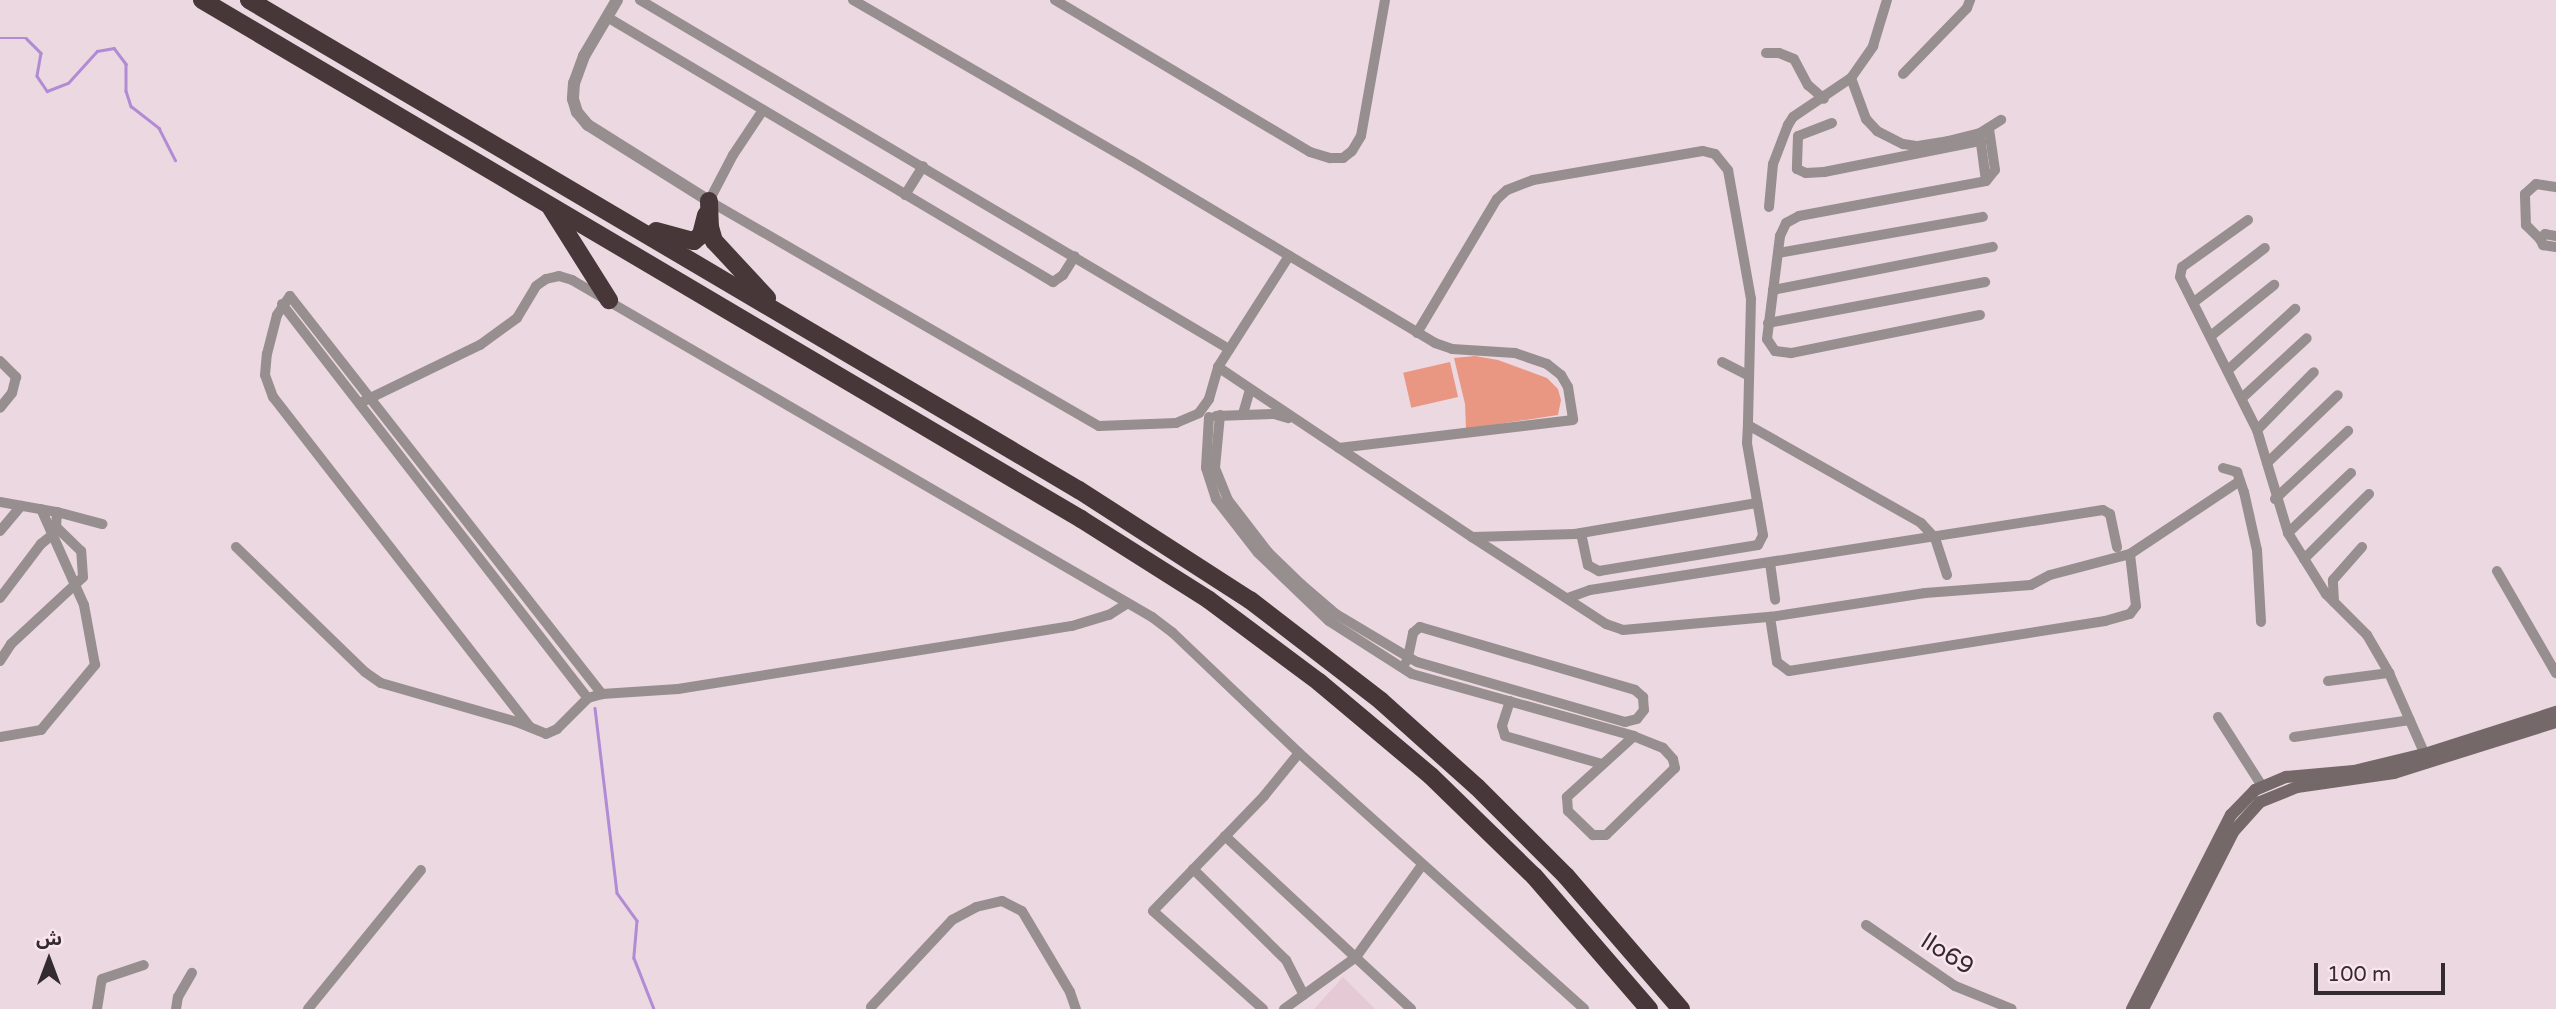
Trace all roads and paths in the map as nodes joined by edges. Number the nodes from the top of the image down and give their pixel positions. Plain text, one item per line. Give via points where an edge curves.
1 (202, 0) edge
2 (249, 0) edge
3 (617, 0) edge
4 (640, 0) edge
5 (853, 0) edge
6 (1055, 0) edge
7 (1385, 0) edge
8 (1887, 0) edge
9 (1970, 0) edge
10 (607, 17) junction
11 (1766, 53) dead end
12 (1903, 75) dead end
13 (1851, 78) junction
14 (1824, 99) junction
15 (763, 110) junction
16 (2001, 120) dead end
17 (1832, 123) dead end
18 (1983, 134) junction
19 (923, 166) junction
20 (1986, 181) junction
21 (2556, 187) edge
22 (905, 195) junction
23 (709, 201) junction
24 (549, 205) junction
25 (1769, 207) dead end
26 (616, 216) junction
27 (1983, 217) dead end
28 (2248, 220) dead end
29 (2556, 236) edge
30 (2540, 239) junction
31 (1993, 247) dead end
32 (2556, 247) edge
33 (2265, 248) dead end
34 (1778, 253) junction
35 (1075, 256) junction
36 (1289, 256) junction
37 (1985, 282) dead end
38 (2274, 285) dead end
39 (1773, 289) junction
40 (609, 300) junction
41 (2194, 302) junction
42 (282, 304) junction
43 (2295, 309) dead end
44 (1980, 314) dead end
45 (786, 317) junction
46 (1768, 323) junction
47 (1417, 333) junction
48 (2211, 335) junction
49 (2307, 338) dead end
50 (1229, 349) junction
51 (0, 361) edge
52 (1723, 362) dead end
53 (1218, 367) junction
54 (2228, 370) junction
55 (2314, 372) dead end
56 (1747, 375) junction
57 (1250, 390) junction
58 (2339, 395) dead end
59 (371, 398) junction
60 (2242, 398) junction
61 (360, 403) junction
62 (0, 408) edge
63 (1243, 414) junction
64 (1220, 415) junction
65 (1209, 417) junction
66 (1189, 419) junction
67 (1298, 421) junction
68 (1748, 425) junction
69 (2257, 430) junction
70 (2348, 431) dead end
71 (1339, 448) junction
72 (2267, 463) junction
73 (2222, 468) dead end
74 (2351, 473) dead end
75 (2240, 481) junction
76 (2370, 494) dead end
77 (2275, 499) junction
78 (0, 502) edge
79 (1757, 503) junction
80 (21, 506) junction
81 (41, 509) junction
82 (57, 512) junction
83 (102, 524) dead end
84 (0, 531) edge
85 (1581, 533) junction
86 (2288, 533) junction
87 (52, 535) junction
88 (1472, 537) junction
89 (1935, 538) junction
90 (236, 547) dead end
91 (2117, 547) dead end
92 (2362, 547) dead end
93 (2130, 554) junction
94 (2304, 559) junction
95 (1770, 563) junction
96 (2497, 570) dead end
97 (1947, 575) dead end
98 (74, 585) junction
99 (0, 598) edge
100 (1567, 598) junction
101 (1775, 600) dead end
102 (2334, 602) junction
103 (1128, 603) junction
104 (1770, 617) junction
105 (2262, 622) dead end
106 (1408, 657) junction
107 (0, 661) edge
108 (1403, 668) junction
109 (2389, 673) junction
110 (2556, 673) edge
111 (2328, 681) dead end
112 (602, 694) junction
113 (589, 698) junction
114 (1510, 701) junction
115 (2556, 712) edge
116 (2218, 717) dead end
117 (2410, 720) junction
118 (2556, 722) edge
119 (530, 727) junction
120 (1633, 736) junction
121 (0, 737) edge
122 (2294, 737) dead end
123 (1299, 753) junction
124 (2427, 759) junction
125 (1602, 764) junction
126 (2262, 786) junction
127 (1225, 836) junction
128 (1422, 865) junction
129 (1193, 869) junction
130 (421, 870) dead end
131 (1866, 925) dead end
132 (1356, 957) junction
133 (144, 965) dead end
134 (192, 973) dead end
135 (1304, 995) junction
136 (872, 1007) dead end
137 (97, 1009) edge
138 (176, 1009) edge
139 (308, 1009) edge
140 (1076, 1009) edge
141 (1263, 1009) edge
142 (1284, 1009) edge
143 (1411, 1009) edge
144 (1584, 1009) edge
145 (1649, 1009) edge
146 (1681, 1009) edge
147 (2011, 1009) edge
148 (2132, 1009) edge
149 (2143, 1009) edge

1 - 24 highway
2 - 26 highway
3 - 10 street
4 - 19 street
5 - 36 street
6 - 7 street via 1310,152 1343,158 1361,136
8 - 13 street via 1873,46
9 - 12 street
10 - 15 street
10 - 23 street via 574,83 576,112 588,125
11 - 14 street via 1794,59 1808,85
13 - 14 street
13 - 18 street via 1866,119 1889,139 1918,146
14 - 25 street via 1804,109 1788,125 1773,164
15 - 22 street
15 - 23 street
16 - 18 street
17 - 18 street via 1798,136 1795,162 1801,172 1824,172
18 - 20 street
18 - 20 street via 1995,170
19 - 22 street
19 - 35 street
20 - 34 street via 1799,216 1782,229
21 - 30 street via 2536,184 2525,194 2526,225
22 - 35 street via 1053,282
23 - 26 highway via 701,235 694,241
23 - 45 highway via 713,241
23 - 66 street via 1094,425
24 - 40 highway
24 - 145 highway via 1142,555 1259,635 1375,728 1484,826 1534,876
26 - 45 highway
27 - 34 street
28 - 41 street via 2180,270
29 - 30 street via 2545,234
30 - 32 street via 2543,245
31 - 39 street
33 - 41 street
34 - 39 street
35 - 50 street
36 - 47 street
36 - 50 street
37 - 46 street
38 - 48 street
39 - 46 street
40 - 59 street via 566,278 546,279 536,286 517,318 480,345
40 - 103 street
41 - 48 street
42 - 59 street via 290,296
42 - 61 street
42 - 119 street via 265,364 267,383 278,404
43 - 54 street
44 - 46 street via 1783,354 1770,346
45 - 146 highway via 1140,527 1287,627 1413,727 1508,816
47 - 56 street via 1497,198 1507,190 1533,180 1703,151 1723,159 1728,170 1751,299
47 - 71 street via 1452,349 1515,353 1547,365 1568,387 1573,419
48 - 54 street
49 - 60 street
50 - 53 street
51 - 62 street via 16,377 12,393
52 - 56 street
53 - 57 street
53 - 66 street via 1207,404
54 - 60 street
55 - 69 street
56 - 68 street
57 - 63 street
57 - 67 street
58 - 72 street
59 - 61 street
59 - 112 street
60 - 69 street
61 - 113 street
63 - 64 street
63 - 67 street via 1277,414
64 - 65 street
64 - 106 street via 1215,468 1228,500 1268,552 1346,621
65 - 66 street
65 - 108 street via 1208,477 1232,522 1267,563 1329,621
67 - 71 street
68 - 79 street
68 - 89 street via 1921,523
69 - 72 street
70 - 77 street
71 - 88 street
72 - 77 street
73 - 75 street via 2237,472
74 - 86 street
75 - 93 street
75 - 105 street via 2257,550
76 - 94 street
77 - 86 street
78 - 80 street
79 - 85 street
79 - 85 street via 1763,535 1752,548 1599,571 1588,565
80 - 81 street
80 - 84 street
81 - 82 street
81 - 87 street
82 - 83 street
82 - 98 street via 56,527 81,551 83,577
85 - 88 street
86 - 94 street
87 - 98 street
87 - 99 street
88 - 100 street
89 - 91 street via 2103,510 2110,514
89 - 95 street
89 - 97 street
90 - 119 street via 381,683
92 - 102 street via 2333,580
93 - 104 street via 2050,575 2031,585 1925,593
93 - 104 street via 2136,601 2130,614 1954,649 1789,671 1777,662
94 - 102 street
95 - 100 street via 1590,590
95 - 101 street
96 - 110 street
98 - 107 street
98 - 121 street via 84,605 95,664 41,730
100 - 104 street via 1623,630
102 - 109 street via 2362,628
103 - 112 street via 1109,615 1073,626 678,689
103 - 123 street via 1173,633
106 - 106 street via 1625,722 1637,719 1644,710 1643,697 1634,690 1427,628 1413,632
106 - 108 street
108 - 114 street
109 - 111 street
109 - 117 street
112 - 113 street
113 - 119 street via 554,731 546,734
114 - 120 street
114 - 125 street via 1502,726 1505,736
115 - 124 main road
116 - 126 street
117 - 122 street
117 - 124 street
118 - 124 main road
120 - 125 street
120 - 125 street via 1663,748 1675,768 1600,837 1590,833 1565,806 1567,797
123 - 127 street
123 - 128 street
124 - 126 main road via 2286,777
124 - 149 main road via 2371,778 2287,789 2252,808 2233,832
126 - 148 main road via 2231,815
127 - 129 street
127 - 132 street
128 - 132 street
128 - 144 street
129 - 135 street via 1286,960
129 - 141 street via 1153,911
130 - 139 street
131 - 147 street, Ilo69 via 1955,986
132 - 135 street
132 - 143 street
133 - 137 street via 102,979
134 - 138 street
135 - 142 street
136 - 140 street via 952,920 976,907 1002,901 1022,911

